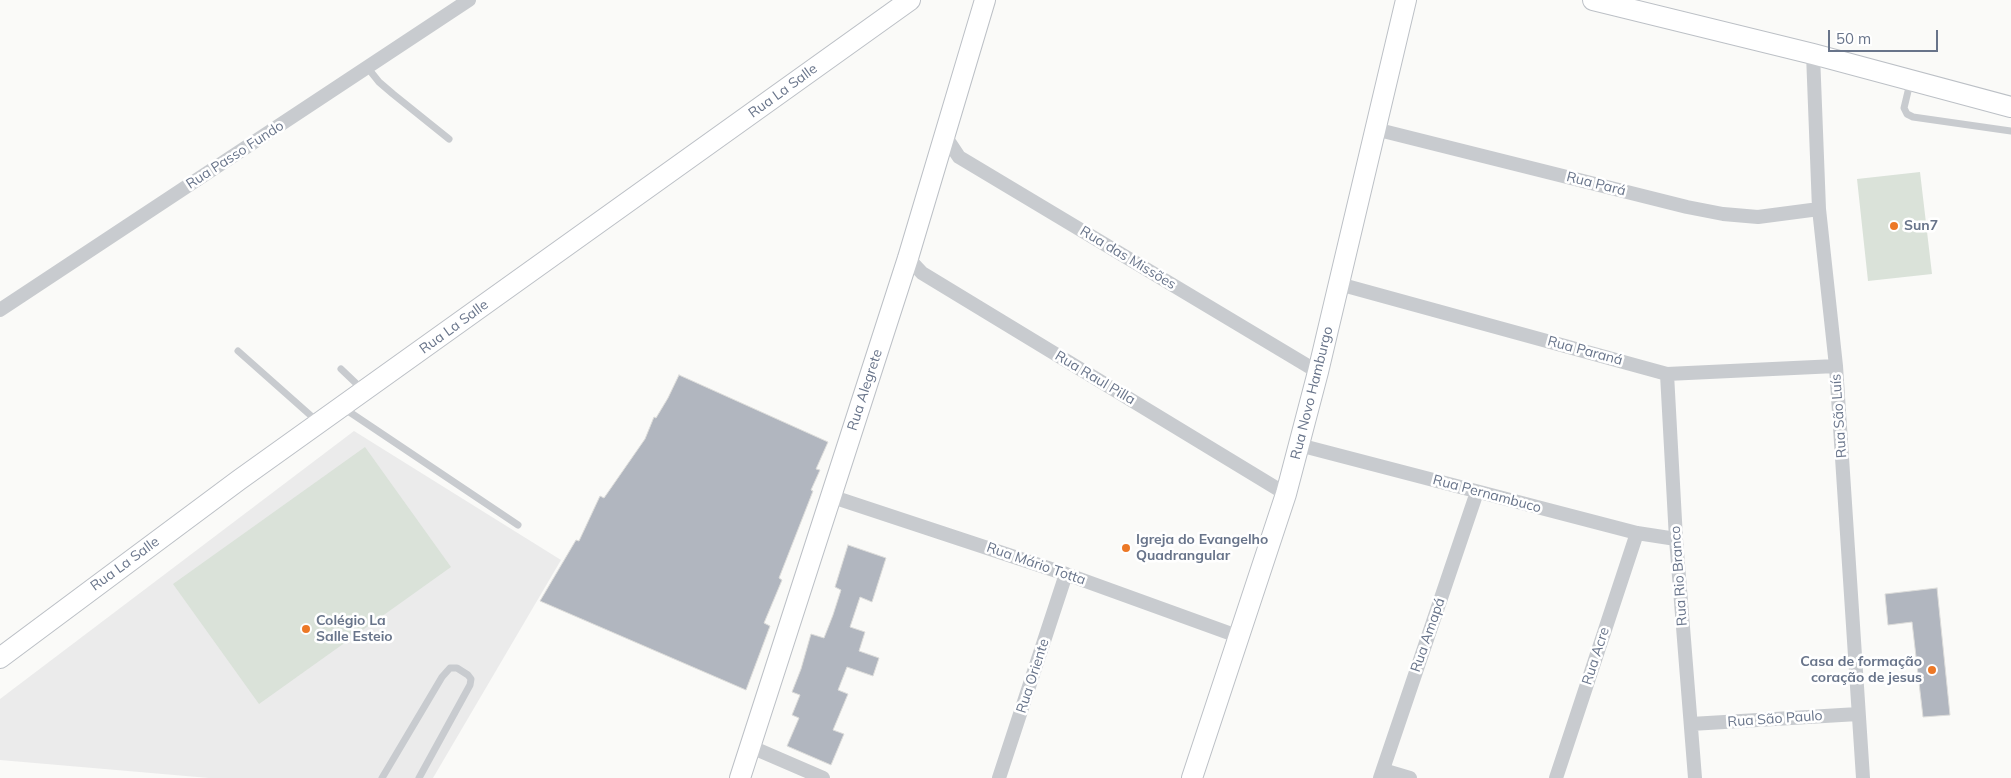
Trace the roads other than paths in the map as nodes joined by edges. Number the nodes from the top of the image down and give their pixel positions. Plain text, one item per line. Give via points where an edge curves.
1 (470, 0) edge
2 (910, 0) edge
3 (985, 0) edge
4 (1406, 0) edge
5 (1593, 0) edge
6 (1813, 54) junction
7 (368, 67) junction
8 (1911, 80) junction
9 (2011, 107) edge
10 (1375, 129) junction
11 (2011, 131) edge
12 (945, 136) junction
13 (449, 139) dead end
14 (1819, 209) junction
15 (908, 258) junction
16 (1339, 284) junction
17 (0, 310) edge
18 (238, 351) dead end
19 (1836, 366) junction
20 (341, 369) dead end
21 (1318, 372) junction
22 (1667, 374) junction
23 (364, 391) junction
24 (342, 407) junction
25 (319, 423) junction
26 (1299, 445) junction
27 (1477, 492) junction
28 (1286, 494) junction
29 (830, 496) junction
30 (518, 525) dead end
31 (1637, 533) junction
32 (1676, 540) junction
33 (1066, 574) junction
34 (1240, 637) junction
35 (0, 658) edge
36 (1858, 714) junction
37 (1692, 724) junction
38 (749, 746) junction
39 (1381, 774) edge
40 (382, 778) edge
41 (419, 778) edge
42 (740, 778) edge
43 (824, 778) edge
44 (999, 778) edge
45 (1192, 778) edge
46 (1410, 778) edge
47 (1556, 778) edge
48 (1695, 778) edge
49 (1863, 778) edge

1 - 7 street, Rua Passo Fundo
2 - 23 street, Rua La Salle
3 - 12 street, Rua Alegrete
4 - 10 street, Rua Novo Hamburgo
5 - 6 street
6 - 8 street
6 - 14 street, Rua São Luís
7 - 13 lane via 379,82
7 - 17 street, Rua Passo Fundo
8 - 9 street
8 - 11 lane via 1904,108 1907,114
10 - 14 street, Rua Pará via 1723,214 1758,217
10 - 16 street, Rua Novo Hamburgo
12 - 15 street, Rua Alegrete
12 - 21 street, Rua das Missões via 959,157
14 - 19 street, Rua São Luís
15 - 28 street, Rua Raul Pilla via 922,273
15 - 29 street, Rua Alegrete
16 - 21 street, Rua Novo Hamburgo
16 - 22 street, Rua Paraná
18 - 25 lane
19 - 22 street, Rua Paraná
19 - 36 street, Rua São Luís
20 - 23 lane
21 - 26 street, Rua Novo Hamburgo
22 - 32 street, Rua Rio Branco
23 - 24 street, Rua La Salle
24 - 25 street, Rua La Salle
24 - 30 lane
25 - 35 street, Rua La Salle
26 - 27 street, Rua Pernambuco
26 - 28 street, Rua Novo Hamburgo
27 - 31 street, Rua Pernambuco
27 - 39 street, Rua Amapá
28 - 34 street, Rua Novo Hamburgo
29 - 33 street, Rua Mário Totta
29 - 38 street, Rua Alegrete
31 - 32 street, Rua Pernambuco
31 - 47 street, Rua Acre
32 - 37 street, Rua Rio Branco
33 - 34 street, Rua Mário Totta
33 - 44 street, Rua Oriente
34 - 45 street, Rua Novo Hamburgo
36 - 37 street, Rua São Paulo
36 - 49 street, Rua São Luís
37 - 48 street, Rua Rio Branco
38 - 42 street, Rua Alegrete
38 - 43 street
39 - 46 street
40 - 41 lane via 442,677 450,668 457,668 468,675 470,685

